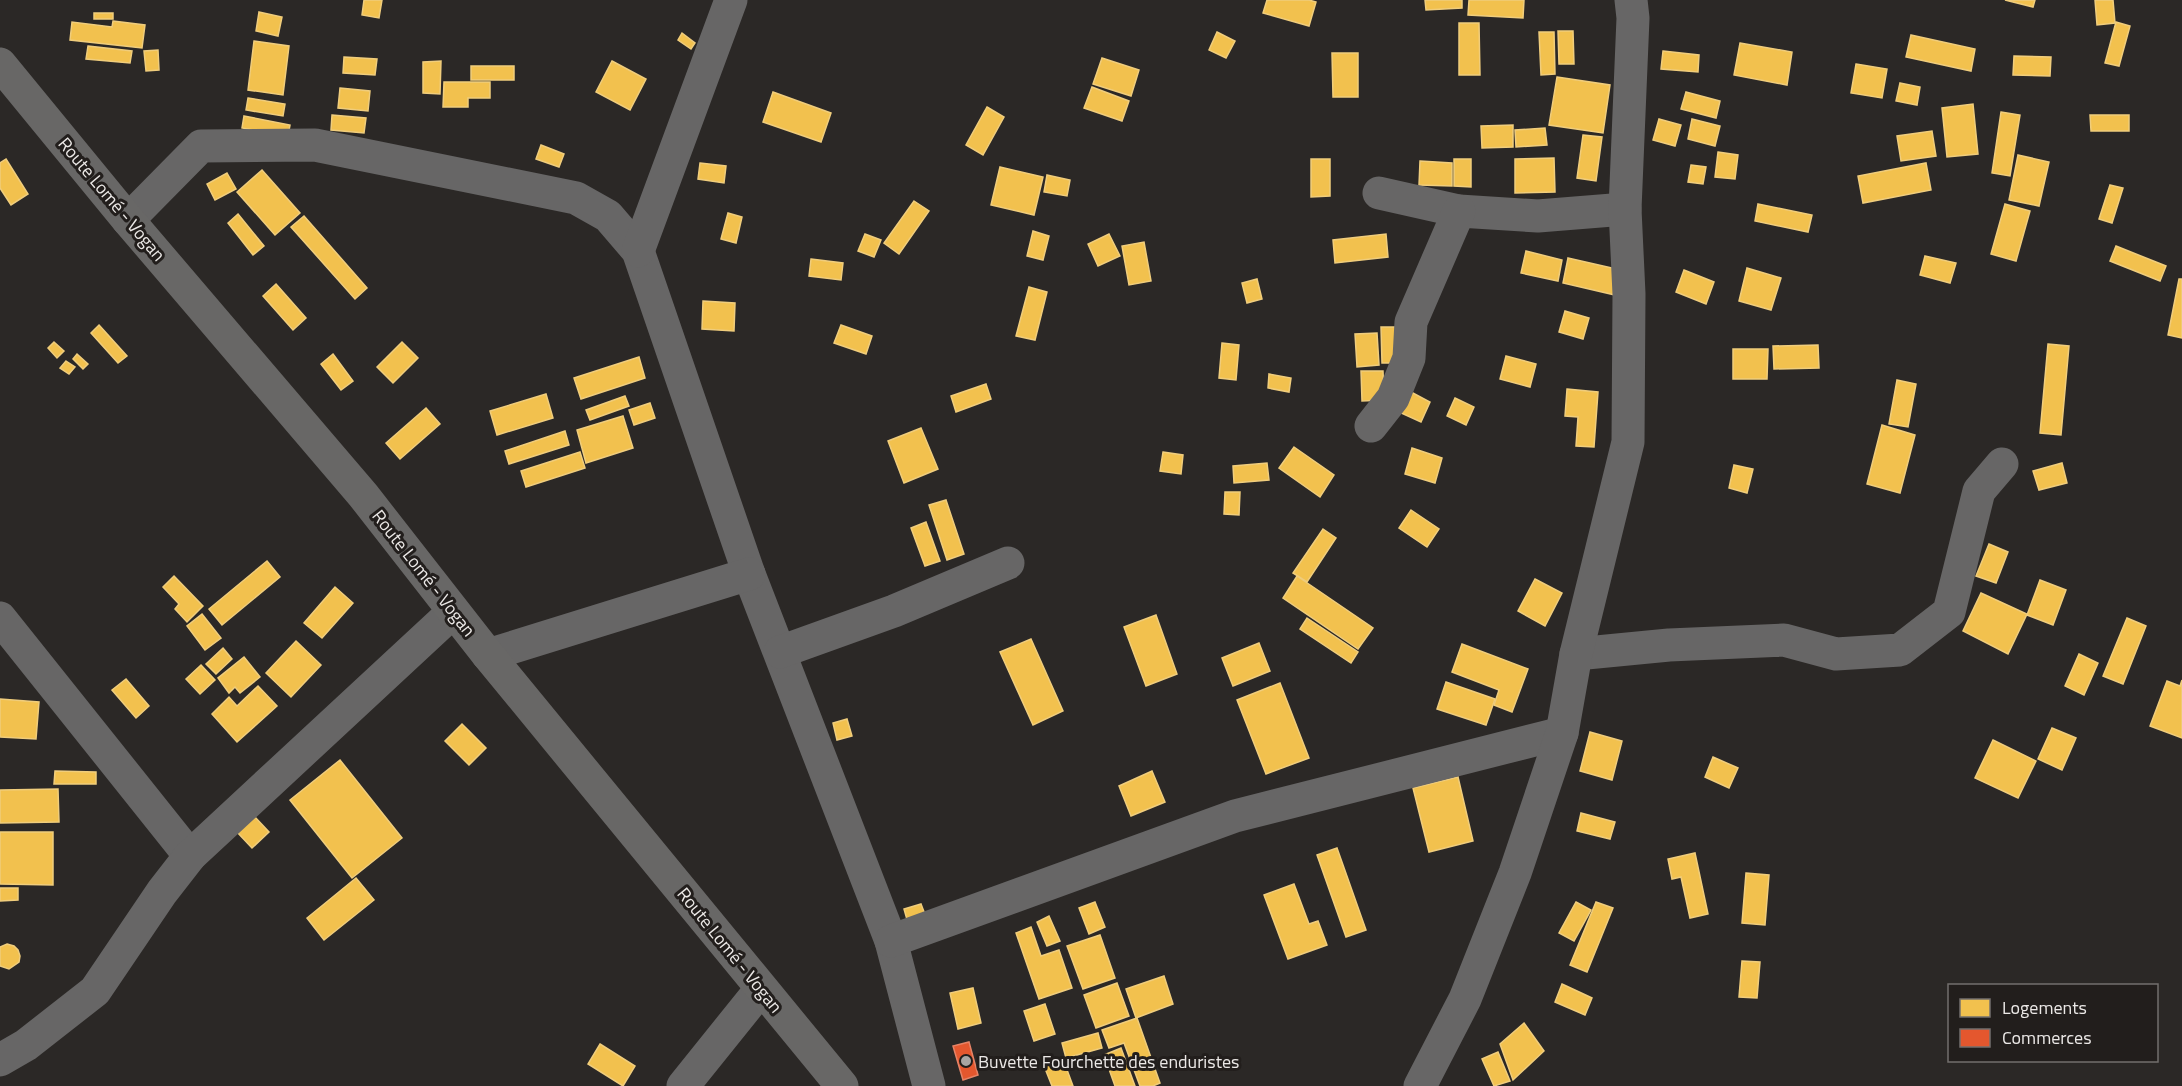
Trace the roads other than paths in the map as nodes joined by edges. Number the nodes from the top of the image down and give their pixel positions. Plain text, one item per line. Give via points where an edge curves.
1 (731, 0) edge
2 (1631, 0) edge
3 (0, 64) edge
4 (1378, 193) dead end
5 (1625, 209) junction
6 (1459, 211) junction
7 (128, 220) junction
8 (638, 251) junction
9 (1371, 426) dead end
10 (2002, 464) dead end
11 (1008, 563) dead end
12 (749, 574) junction
13 (453, 612) junction
14 (0, 618) edge
15 (780, 652) junction
16 (1576, 654) junction
17 (488, 655) junction
18 (1562, 733) junction
19 (190, 856) junction
20 (891, 941) junction
21 (762, 989) junction
22 (0, 1060) edge
23 (683, 1086) edge
24 (842, 1086) edge
25 (928, 1086) edge
26 (1420, 1086) edge

1 - 8 street
2 - 5 street
3 - 7 main road, Route Lomé - Vogan
4 - 6 street
5 - 6 street via 1538,216
5 - 16 street via 1628,442
6 - 9 street via 1412,322 1409,358 1393,398
7 - 8 street via 201,146 315,145 576,198 608,216
7 - 13 main road, Route Lomé - Vogan via 363,495
8 - 12 street
10 - 16 street via 1979,491 1949,612 1900,650 1836,654 1784,640
11 - 15 street via 894,611
12 - 15 street
12 - 17 street
13 - 17 main road, Route Lomé - Vogan
13 - 19 street
14 - 19 street
15 - 20 street
16 - 18 street
17 - 21 main road, Route Lomé - Vogan
18 - 20 street via 1235,816
18 - 26 street via 1515,873 1469,988
19 - 22 street via 95,990 26,1045
20 - 25 street
21 - 23 street
21 - 24 main road, Route Lomé - Vogan

